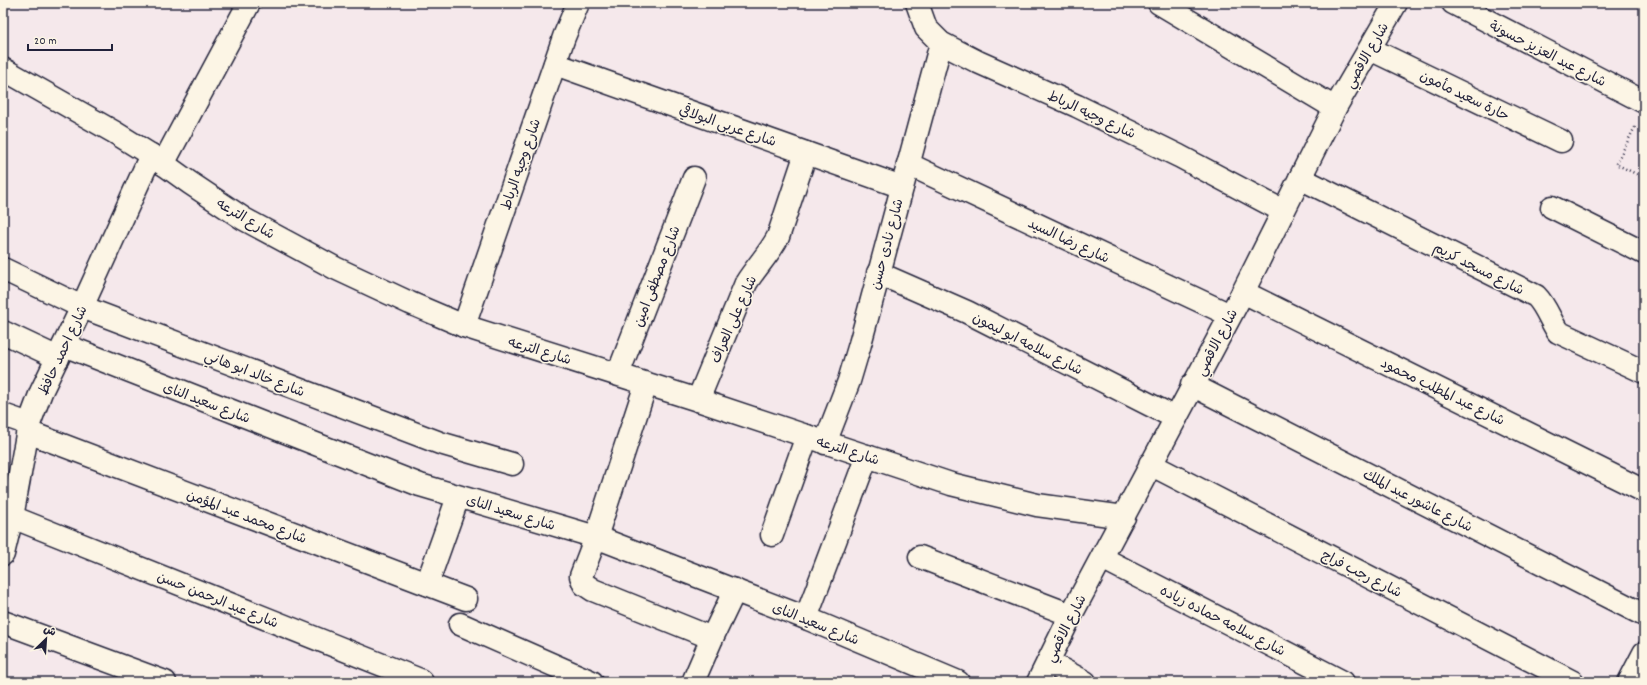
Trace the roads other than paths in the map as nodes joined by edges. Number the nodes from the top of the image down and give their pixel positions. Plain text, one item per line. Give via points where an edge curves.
1 (249, 3) edge
2 (578, 3) edge
3 (917, 3) edge
4 (1160, 3) edge
5 (1453, 3) edge
6 (1390, 6) edge
7 (941, 43) junction
8 (1370, 49) junction
9 (555, 64) junction
10 (3, 70) edge
11 (1644, 102) edge
12 (1335, 108) junction
13 (1561, 141) dead end
14 (806, 153) junction
15 (157, 159) junction
16 (908, 164) junction
17 (694, 178) dead end
18 (1300, 178) junction
19 (902, 187) junction
20 (1552, 207) dead end
21 (1283, 211) junction
22 (1644, 253) edge
23 (3, 269) edge
24 (878, 273) junction
25 (1243, 292) junction
26 (82, 307) junction
27 (1230, 315) junction
28 (464, 326) junction
29 (3, 332) edge
30 (61, 352) junction
31 (1644, 372) edge
32 (618, 374) junction
33 (646, 384) junction
34 (1192, 385) junction
35 (698, 400) junction
36 (3, 415) edge
37 (1176, 418) junction
38 (28, 428) junction
39 (816, 440) junction
40 (867, 456) junction
41 (512, 464) dead end
42 (1150, 464) junction
43 (10, 485) edge
44 (1644, 491) edge
45 (458, 496) junction
46 (12, 517) junction
47 (1124, 517) junction
48 (772, 535) dead end
49 (596, 537) junction
50 (3, 554) edge
51 (920, 557) dead end
52 (1102, 558) junction
53 (427, 584) junction
54 (735, 590) junction
55 (466, 599) dead end
56 (1644, 614) edge
57 (1071, 615) junction
58 (806, 618) junction
59 (3, 622) edge
60 (460, 624) dead end
61 (712, 638) junction
62 (1644, 653) edge
63 (1048, 662) junction
64 (165, 682) edge
65 (422, 682) edge
66 (592, 682) edge
67 (693, 682) edge
68 (958, 682) edge
69 (1038, 682) edge
70 (1085, 682) edge
71 (1344, 682) edge
72 (1573, 682) edge
73 (1629, 682) edge

1 - 15 street
2 - 9 street, شارع وجيه الرباط
3 - 7 street, شارع وجيه الرباط via 926,28
4 - 12 street
5 - 11 street, شارع عبد العزيز حسونة
6 - 8 street, شارع الاقصي
7 - 16 street, شارع نادى حسن
7 - 21 street, شارع وجيه الرباط via 1179,156
8 - 12 street, شارع الاقصي
8 - 13 street, حارة سعيد مأمون
9 - 14 street, شارع عربى البولاقي
9 - 28 street, شارع وجيه الرباط
10 - 15 street, شارع الترعه
12 - 18 street, شارع الاقصي
14 - 19 street, شارع عربى البولاقي
14 - 35 street, شارع على العراف via 778,237 746,284
15 - 26 street, شارع احمد حافظ
15 - 28 street, شارع الترعه via 244,219 410,304
16 - 19 street, شارع نادى حسن
16 - 27 street, شارع رضا السيد
17 - 32 street, شارع مصطفى امين
18 - 21 street, شارع الاقصي
18 - 31 street, شارع مسجد كريم via 1536,296 1558,332
19 - 24 street, شارع نادى حسن
20 - 22 street
21 - 25 street, شارع الاقصي
23 - 26 street, شارع خالد ابو هاني
24 - 37 street, شارع سلامه ابو ليمون via 967,312
24 - 39 street, شارع نادى حسن via 849,381
25 - 27 street, شارع الاقصي
25 - 44 street, شارع عبد المطلب محمود
26 - 30 street, شارع احمد حافظ
26 - 41 street, شارع خالد ابو هاني via 440,443
27 - 34 street, شارع الاقصي
28 - 32 street, شارع الترعه
29 - 30 street, شارع سعيد الناى
30 - 38 street, شارع احمد حافظ via 41,392
30 - 45 street, شارع سعيد الناى via 420,485
32 - 33 street, شارع الترعه
33 - 35 street, شارع الترعه
33 - 49 street
34 - 37 street, شارع الاقصي
34 - 56 street, شارع عاشور عبد الملك
35 - 39 street, شارع الترعه
36 - 38 street, شارع محمد عبد المؤمن
37 - 42 street, شارع الاقصي
38 - 43 street, شارع احمد حافظ
38 - 53 street, شارع محمد عبد المؤمن
39 - 40 street, شارع الترعه
39 - 48 street, شارع نادى حسن
40 - 47 street, شارع الترعه via 951,484 1037,504
40 - 58 street
42 - 47 street, شارع الاقصي
42 - 72 street, شارع رجب فراج
43 - 46 street, شارع احمد حافظ
45 - 49 street, شارع سعيد الناى
45 - 53 street
46 - 50 street, شارع احمد حافظ
46 - 65 street, شارع عبد الرحمن حسن
47 - 52 street, شارع الاقصي
49 - 54 street, شارع سعيد الناى
49 - 61 street via 581,576 584,584 593,590
51 - 57 street
52 - 57 street, شارع الاقصي
52 - 71 street, شارع سلامه حماده زياده
53 - 55 street, شارع محمد عبد المؤمن
54 - 58 street, شارع سعيد الناى
54 - 61 street
57 - 63 street, شارع الاقصي
58 - 68 street, شارع سعيد الناى
59 - 64 street
60 - 66 street
61 - 67 street
62 - 73 street
63 - 69 street, شارع الاقصي
63 - 70 street

